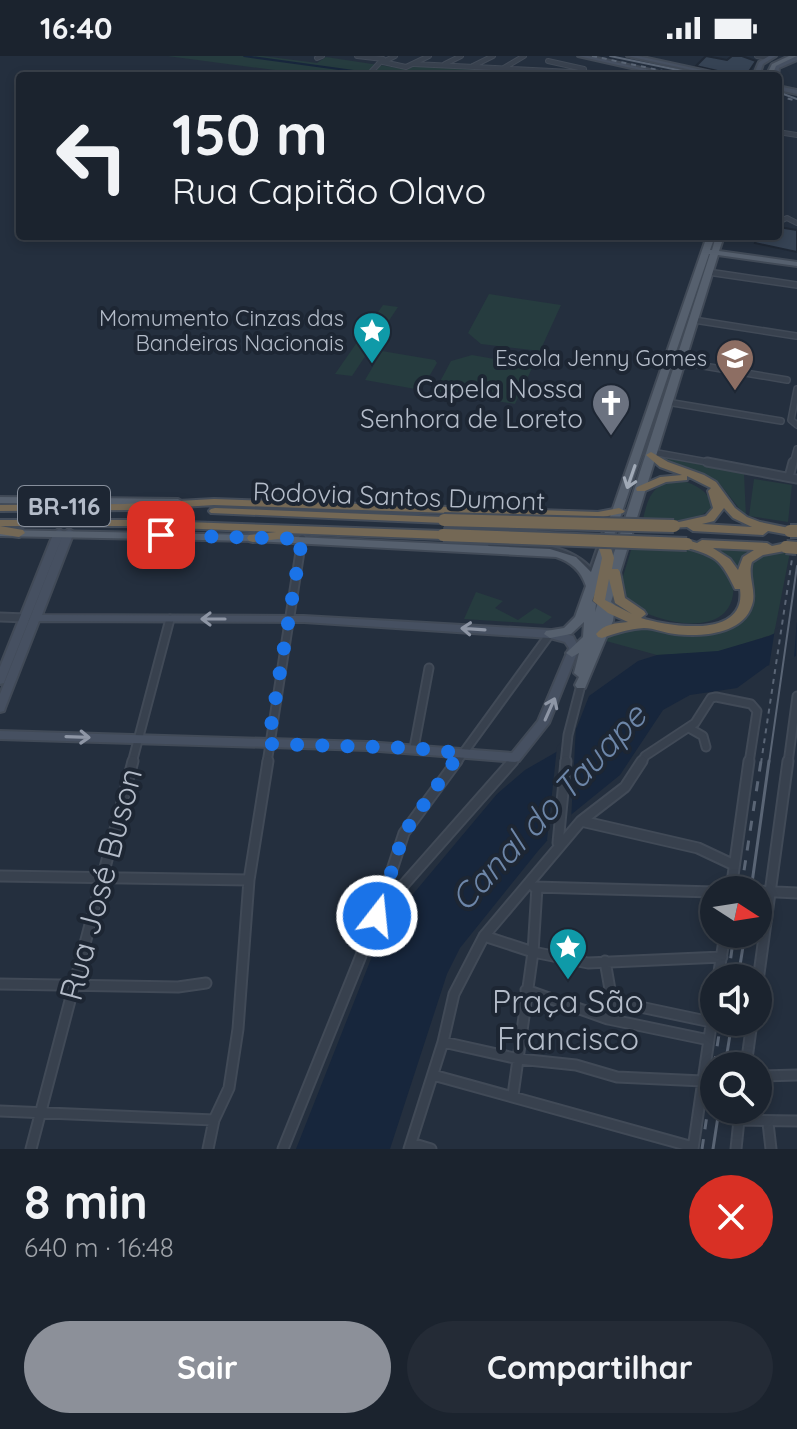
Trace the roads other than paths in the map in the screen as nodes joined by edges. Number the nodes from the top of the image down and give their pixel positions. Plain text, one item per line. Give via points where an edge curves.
1 (357, 56) edge
2 (395, 56) edge
3 (429, 56) edge
4 (461, 56) edge
5 (493, 56) edge
6 (524, 56) edge
7 (555, 56) edge
8 (630, 56) edge
9 (757, 56) edge
10 (784, 56) edge
11 (584, 57) edge
12 (771, 57) edge
13 (795, 57) edge
14 (422, 59) junction
15 (384, 60) junction
16 (451, 61) junction
17 (548, 61) junction
18 (614, 63) junction
19 (414, 64) junction
20 (479, 64) junction
21 (444, 65) junction
22 (508, 65) junction
23 (573, 66) junction
24 (472, 67) junction
25 (501, 69) junction
26 (641, 69) junction
27 (532, 70) junction
28 (371, 72) edge
29 (577, 72) edge
30 (596, 72) edge
31 (601, 72) edge
32 (636, 72) edge
33 (655, 72) edge
34 (708, 72) edge
35 (756, 72) edge
36 (764, 72) edge
37 (773, 72) edge
38 (782, 215) edge
39 (786, 218) junction
40 (795, 218) edge
41 (782, 220) edge
42 (703, 240) edge
43 (711, 240) edge
44 (717, 240) edge
45 (711, 250) junction
46 (797, 262) edge
47 (708, 272) junction
48 (692, 285) junction
49 (797, 285) edge
50 (699, 300) junction
51 (686, 305) junction
52 (694, 319) junction
53 (796, 336) edge
54 (674, 360) junction
55 (787, 380) dead end
56 (797, 389) edge
57 (667, 402) junction
58 (781, 421) dead end
59 (797, 425) edge
60 (797, 449) edge
61 (651, 453) junction
62 (789, 477) junction
63 (797, 479) edge
64 (641, 489) junction
65 (0, 500) edge
66 (183, 502) junction
67 (723, 502) junction
68 (128, 506) junction
69 (0, 508) edge
70 (619, 511) junction
71 (0, 523) edge
72 (674, 526) junction
73 (329, 530) junction
74 (0, 531) edge
75 (794, 531) edge
76 (64, 532) junction
77 (19, 533) joint
78 (253, 538) junction
79 (302, 539) junction
80 (687, 544) junction
81 (792, 547) edge
82 (605, 548) junction
83 (614, 572) junction
84 (740, 573) junction
85 (592, 574) joint
86 (590, 595) junction
87 (606, 607) junction
88 (0, 617) edge
89 (30, 618) junction
90 (170, 619) junction
91 (289, 619) junction
92 (653, 626) junction
93 (550, 634) junction
94 (595, 636) junction
95 (572, 653) junction
96 (429, 668) dead end
97 (0, 680) edge
98 (581, 685) joint
99 (797, 696) edge
100 (0, 708) edge
101 (689, 728) junction
102 (0, 735) edge
103 (138, 739) junction
104 (268, 744) junction
105 (706, 747) dead end
106 (414, 748) junction
107 (460, 753) junction
108 (515, 758) junction
109 (581, 821) junction
110 (558, 846) junction
111 (732, 864) junction
112 (0, 876) edge
113 (732, 876) edge
114 (101, 878) junction
115 (249, 880) junction
116 (524, 885) junction
117 (537, 887) junction
118 (772, 890) joint
119 (700, 892) edge
120 (797, 893) edge
121 (377, 916) junction
122 (484, 936) junction
123 (723, 948) edge
124 (533, 952) junction
125 (722, 957) junction
126 (605, 961) junction
127 (721, 964) edge
128 (206, 983) dead end
129 (0, 984) edge
130 (74, 985) junction
131 (526, 990) junction
132 (612, 1001) junction
133 (608, 1019) junction
134 (700, 1020) edge
135 (709, 1036) edge
136 (709, 1040) junction
137 (443, 1042) junction
138 (707, 1052) edge
139 (519, 1059) junction
140 (433, 1075) junction
141 (797, 1075) edge
142 (772, 1076) edge
143 (700, 1081) edge
144 (513, 1095) junction
145 (700, 1101) edge
146 (0, 1111) edge
147 (41, 1112) junction
148 (214, 1120) junction
149 (797, 1121) edge
150 (772, 1123) edge
151 (739, 1124) edge
152 (768, 1124) edge
153 (410, 1146) edge
154 (693, 1148) edge
155 (31, 1149) edge
156 (208, 1149) edge
157 (283, 1149) edge
158 (431, 1149) edge
159 (736, 1149) edge
160 (771, 1149) edge

1 - 15 street
2 - 15 street
3 - 14 street
4 - 16 street
5 - 20 street
6 - 22 street
7 - 17 street
8 - 34 street
9 - 12 street
10 - 36 main road via 767,64
11 - 18 street
11 - 23 street
12 - 35 street
13 - 37 main road via 774,65
14 - 19 street
14 - 21 street
15 - 19 street
15 - 28 street
16 - 21 street
16 - 24 street
17 - 23 street
17 - 27 street
18 - 26 street
18 - 31 street
19 - 21 street
20 - 24 street
20 - 25 street
21 - 24 street
22 - 25 street
22 - 27 street
23 - 30 street
24 - 25 street
25 - 27 street
26 - 32 street
26 - 33 street
27 - 29 street
38 - 39 street
39 - 40 street
39 - 41 street
42 - 48 main road
43 - 45 main road
44 - 45 main road
45 - 46 main road
45 - 47 main road
45 - 48 main road
47 - 49 street
47 - 50 main road
48 - 50 main road via 692,299
48 - 51 main road
50 - 52 main road
51 - 52 main road via 691,304
51 - 54 main road
52 - 53 street
52 - 54 main road
54 - 55 street
54 - 57 main road via 676,374
54 -> 70 main road
56 - 59 street via 791,420
57 - 58 street
57 - 61 main road
60 - 62 street
61 - 62 street
61 - 64 main road
61 - 67 highway via 667,469 711,483 724,493
62 - 63 street
64 - 67 highway via 683,478 707,486
64 - 83 main road
65 - 66 main road, BR-116
66 - 68 highway
66 - 70 highway via 598,515
67 - 72 highway via 710,519
67 - 75 highway via 749,522
68 - 69 highway, Rodovia Santos Dumont / BR-116
68 - 72 highway, Rodovia Santos Dumont / BR-116, bridge
70 - 82 main road
71 - 73 highway, Rodovia Santos Dumont / BR-116
72 - 75 highway, Rodovia Santos Dumont / BR-116
73 - 78 highway
73 - 80 highway, Rodovia Santos Dumont / BR-116, bridge
74 - 77 highway
76 - 77 main road, BR-116
76 - 78 main road, BR-116
76 - 89 street
78 - 79 main road, BR-116
79 - 86 main road, BR-116 via 560,554 583,567
79 - 91 street
80 - 81 highway, Rodovia Santos Dumont / BR-116
80 - 84 highway via 721,556
81 - 84 highway via 753,554
82 - 86 main road
82 - 87 highway via 608,558 598,597
83 - 84 highway via 618,596 630,609 694,626 733,613
83 - 87 main road
84 - 92 highway via 747,602 728,624 695,631
85 - 85 street via 568,553 492,547 490,515 611,519
86 - 93 main road via 577,624
86 - 94 main road
87 - 92 highway
87 - 94 main road
88 - 89 street
89 - 90 street
89 - 97 street
89 - 100 street
91 -> 90 street
90 - 103 street, Rua José Buson
93 -> 91 street
91 - 104 street
92 - 94 highway via 625,625
93 - 95 street via 572,642
93 - 107 street
94 - 95 main road
94 - 98 main road
108 -> 95 street via 543,723
96 - 106 street
98 - 110 street via 568,735
99 - 118 street
101 - 105 street via 703,736
101 - 109 street via 645,756 625,787
101 - 111 street via 711,698 756,707
102 -> 103 street
103 - 104 street
103 - 114 street, Rua José Buson
104 - 106 street
104 - 115 street
106 - 107 street
107 - 108 street
107 - 121 street via 404,833
108 - 121 street
109 - 110 street
109 - 111 street via 698,848
110 - 116 street
111 - 113 street
112 - 114 street
114 - 115 street
114 - 130 street, Rua José Buson
115 - 148 street via 238,1029 229,1088
116 - 117 street
116 - 122 street
117 - 119 street
117 - 124 street
118 - 120 street
121 - 157 street
122 - 124 street
122 - 137 street via 454,994
123 - 125 street
124 - 126 street via 588,963
124 - 131 street
125 - 126 street
125 - 127 street
126 - 132 street
128 - 130 street
129 - 130 street
130 - 147 street, Rua José Buson
131 - 133 street
131 - 139 street
132 - 133 street
132 - 134 street
133 - 136 street
135 - 136 street
136 - 138 street
137 - 139 street
137 - 140 street
139 - 143 street via 576,1065 617,1077
139 - 144 street
140 - 144 street
140 - 153 street
141 - 142 street
144 - 154 street
145 - 154 street
146 - 147 street
147 - 148 street
147 - 155 street, Rua José Buson
148 - 156 street
149 - 150 street
151 - 159 street
152 - 160 street
153 - 158 street

